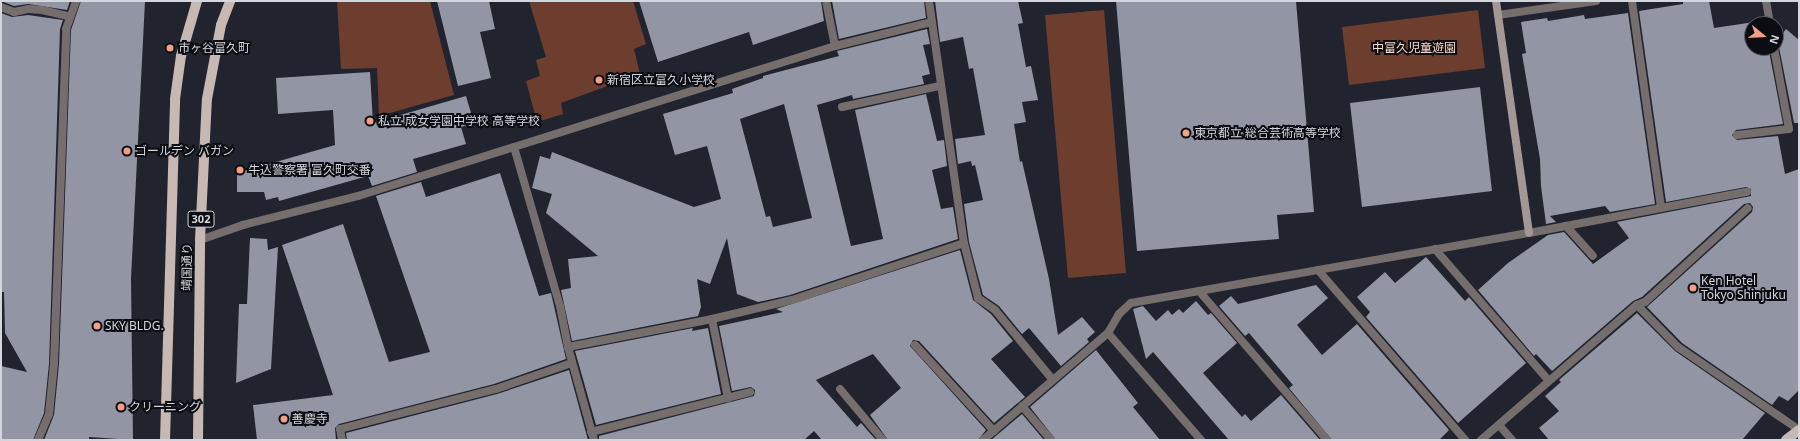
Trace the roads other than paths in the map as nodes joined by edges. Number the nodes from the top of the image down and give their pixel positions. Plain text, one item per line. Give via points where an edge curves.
1 (76, 1) edge
2 (197, 1) edge
3 (230, 1) edge
4 (826, 1) edge
5 (929, 1) edge
6 (1496, 1) edge
7 (1596, 1) edge
8 (1632, 1) edge
9 (1766, 1) edge
10 (1, 7) edge
11 (1498, 15) junction
12 (69, 16) junction
13 (1769, 16) edge
14 (931, 22) junction
15 (835, 46) junction
16 (1775, 56) edge
17 (939, 86) junction
18 (842, 107) dead end
19 (1737, 135) dead end
20 (514, 147) junction
21 (1747, 192) dead end
22 (1661, 208) junction
23 (1748, 208) dead end
24 (1566, 226) junction
25 (1529, 233) junction
26 (200, 240) junction
27 (964, 243) junction
28 (1435, 249) junction
29 (1593, 256) dead end
30 (1318, 270) junction
31 (1199, 291) junction
32 (1637, 305) junction
33 (712, 319) junction
34 (1108, 333) junction
35 (915, 345) dead end
36 (568, 347) junction
37 (572, 363) junction
38 (1053, 380) junction
39 (1550, 381) junction
40 (840, 389) dead end
41 (750, 392) dead end
42 (728, 398) junction
43 (1022, 406) junction
44 (1499, 425) junction
45 (1799, 430) edge
46 (994, 431) junction
47 (592, 436) edge
48 (38, 440) edge
49 (165, 440) edge
50 (198, 440) edge
51 (342, 440) edge
52 (883, 440) edge
53 (983, 440) edge
54 (1051, 440) edge
55 (1201, 440) edge
56 (1327, 440) edge
57 (1465, 440) edge
58 (1481, 440) edge
59 (1512, 440) edge
60 (1786, 440) edge

1 - 12 street
2 - 49 main road, 靖国通り / 302 via 181,56 175,99
3 - 26 main road, 靖国通り / 302 via 221,25 207,99
4 - 15 street
5 - 14 street
6 - 11 street
7 - 11 street
8 - 22 street
9 - 13 street
10 - 12 street via 14,12 42,10
11 - 25 street
12 - 48 street via 66,29 54,364 49,414
14 - 15 street
14 - 17 street
15 - 20 street
16 - 19 street via 1789,129
17 - 18 street
17 - 27 street
20 - 26 street via 358,196 243,225
20 - 36 street via 560,306
21 - 22 street
22 - 24 street
23 - 32 street via 1645,302
24 - 25 street
24 - 29 street
25 - 28 street
26 - 50 main road, 靖国通り / 302
27 - 33 street via 792,300
27 - 38 street via 978,298 995,310
28 - 30 street
28 - 39 street
30 - 31 street
30 - 57 street
31 - 34 street via 1131,303 1119,314
31 - 56 street
32 - 39 street
32 - 45 street via 1678,347
33 - 36 street
33 - 42 street
34 - 38 street
34 - 55 street
35 - 46 street
36 - 37 street
37 - 47 street
37 - 51 street via 496,389 340,429
38 - 43 street
39 - 44 street
40 - 52 street
41 - 42 street
42 - 47 street
43 - 46 street
43 - 54 street
44 - 58 street
44 - 59 street
45 - 60 main road
46 - 53 street

